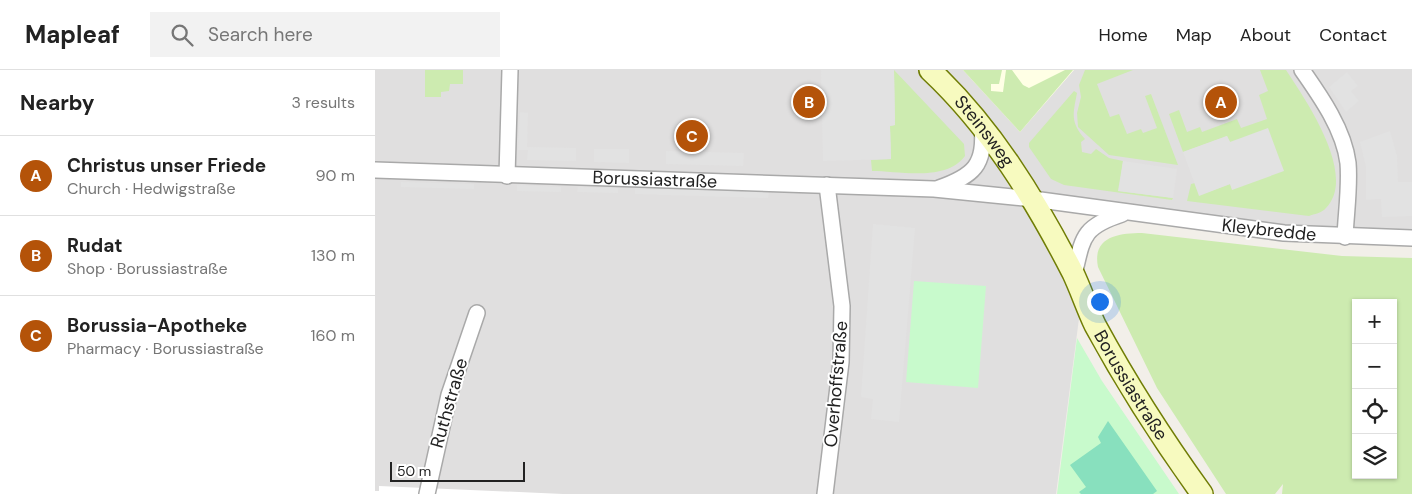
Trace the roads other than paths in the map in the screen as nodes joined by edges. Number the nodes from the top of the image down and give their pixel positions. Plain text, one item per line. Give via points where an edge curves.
1 (510, 70) edge
2 (930, 70) edge
3 (1302, 70) edge
4 (982, 126) junction
5 (375, 170) edge
6 (507, 176) junction
7 (827, 184) junction
8 (934, 189) junction
9 (1033, 199) junction
10 (1126, 213) junction
11 (1345, 237) junction
12 (1412, 238) edge
13 (1074, 276) junction
14 (477, 313) dead end
15 (427, 494) edge
16 (825, 494) edge
17 (1202, 494) edge

1 - 6 street
2 - 4 main road, Steinsweg
3 - 11 street via 1321,98 1342,142 1348,164
4 - 8 street, Borussiastraße via 984,142 976,167 963,178
4 - 9 main road, Steinsweg
5 - 6 street, Borussiastraße
6 - 7 street, Borussiastraße
7 - 8 street, Borussiastraße
7 - 16 street, Overhoffstraße via 842,306 841,362
8 - 9 street, Borussiastraße
9 - 10 street, Kleybredde
9 - 13 main road, Borussiastraße
10 - 11 street, Kleybredde via 1284,233
10 - 13 street, Kleybredde via 1097,223 1085,236
11 - 12 street, Kleybredde
13 - 17 main road, Borussiastraße via 1094,322 1127,382
14 - 15 street, Ruthstraße via 449,395

